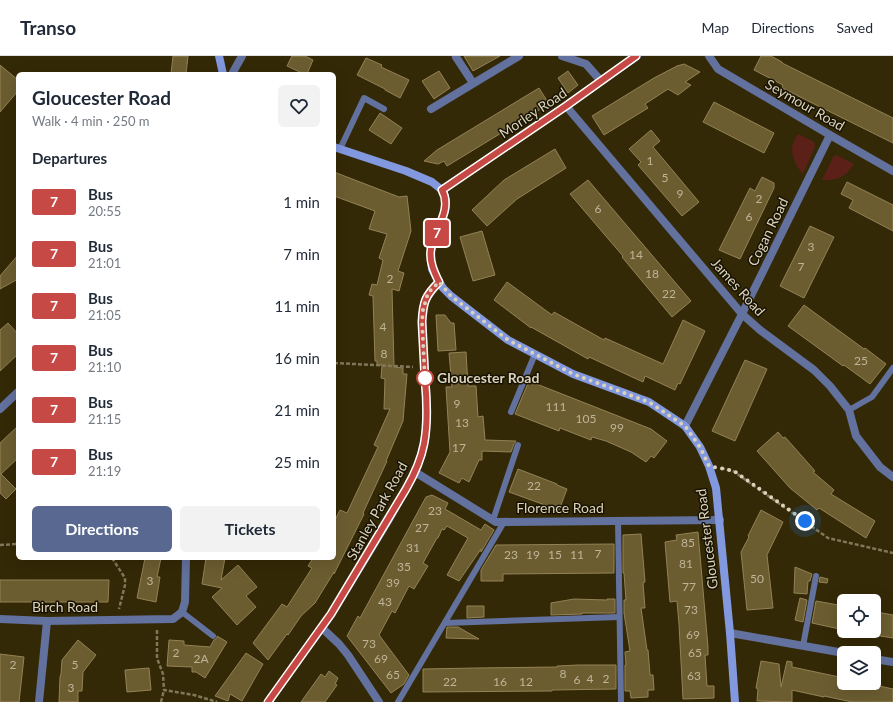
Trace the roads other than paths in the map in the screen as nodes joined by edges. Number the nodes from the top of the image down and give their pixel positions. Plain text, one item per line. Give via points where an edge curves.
1 (219, 56) edge
2 (242, 56) edge
3 (519, 56) edge
4 (562, 56) edge
5 (636, 56) edge
6 (709, 56) edge
7 (456, 57) dead end
8 (223, 72) edge
9 (233, 72) edge
10 (601, 81) junction
11 (473, 83) junction
12 (566, 106) junction
13 (384, 109) dead end
14 (430, 109) dead end
15 (830, 135) junction
16 (337, 148) edge
17 (893, 171) edge
18 (442, 190) junction
19 (439, 282) junction
20 (742, 314) junction
21 (535, 354) junction
22 (893, 368) edge
23 (16, 394) edge
24 (0, 409) edge
25 (849, 410) junction
26 (511, 412) dead end
27 (685, 426) junction
28 (518, 446) dead end
29 (415, 472) junction
30 (893, 477) edge
31 (493, 520) junction
32 (720, 520) junction
33 (618, 521) junction
34 (504, 522) junction
35 (186, 560) edge
36 (816, 576) dead end
37 (182, 612) junction
38 (619, 617) junction
39 (0, 619) edge
40 (47, 621) junction
41 (445, 623) junction
42 (322, 628) junction
43 (730, 633) junction
44 (213, 636) dead end
45 (803, 646) junction
46 (837, 652) edge
47 (881, 660) edge
48 (893, 662) edge
49 (39, 702) edge
50 (268, 702) edge
51 (379, 702) edge
52 (398, 702) edge
53 (621, 702) edge
54 (735, 702) edge

1 - 8 street
2 - 9 street
3 - 11 street
4 - 10 street via 586,64
5 - 10 street, Morley Road
6 - 15 street, Seymour Road via 718,69
7 - 11 street
10 - 12 street, Morley Road
11 - 14 street
12 - 18 street, Morley Road
12 - 20 street, James Road
13 - 16 lane via 364,98
15 - 17 street, Seymour Road
15 - 20 street, Cogan Road
16 - 18 street via 420,176
18 - 19 street, Gloucester Road via 446,202 445,212 431,250 432,269
19 - 21 street, Gloucester Road via 451,296 508,340
19 - 29 street, Stanley Park Road via 428,293 423,310 426,429
20 - 25 street, James Road via 814,370
20 - 27 street, Cogan Road
21 - 26 lane
21 - 27 street, Gloucester Road via 573,374 649,402
22 - 25 lane via 872,397
23 - 24 street
25 - 30 street, James Road via 856,436 880,467
27 - 32 street, Gloucester Road via 700,447 709,466 716,488
28 - 31 lane
29 - 31 street, Florence Road
29 - 42 street, Stanley Park Road
31 - 34 street, Florence Road
32 - 33 street, Florence Road
32 - 43 street, Gloucester Road
33 - 34 street, Florence Road
33 - 38 lane
34 - 41 lane
35 - 37 street via 185,602
36 - 45 lane
37 - 40 street, Birch Road via 173,619
37 - 44 lane
38 - 41 lane
38 - 53 lane
39 - 40 street, Birch Road
40 - 49 street
41 - 52 lane
42 - 50 street, Stanley Park Road
42 - 51 street via 348,655
43 - 45 street
43 - 54 street, Gloucester Road
45 - 46 street
47 - 48 street

